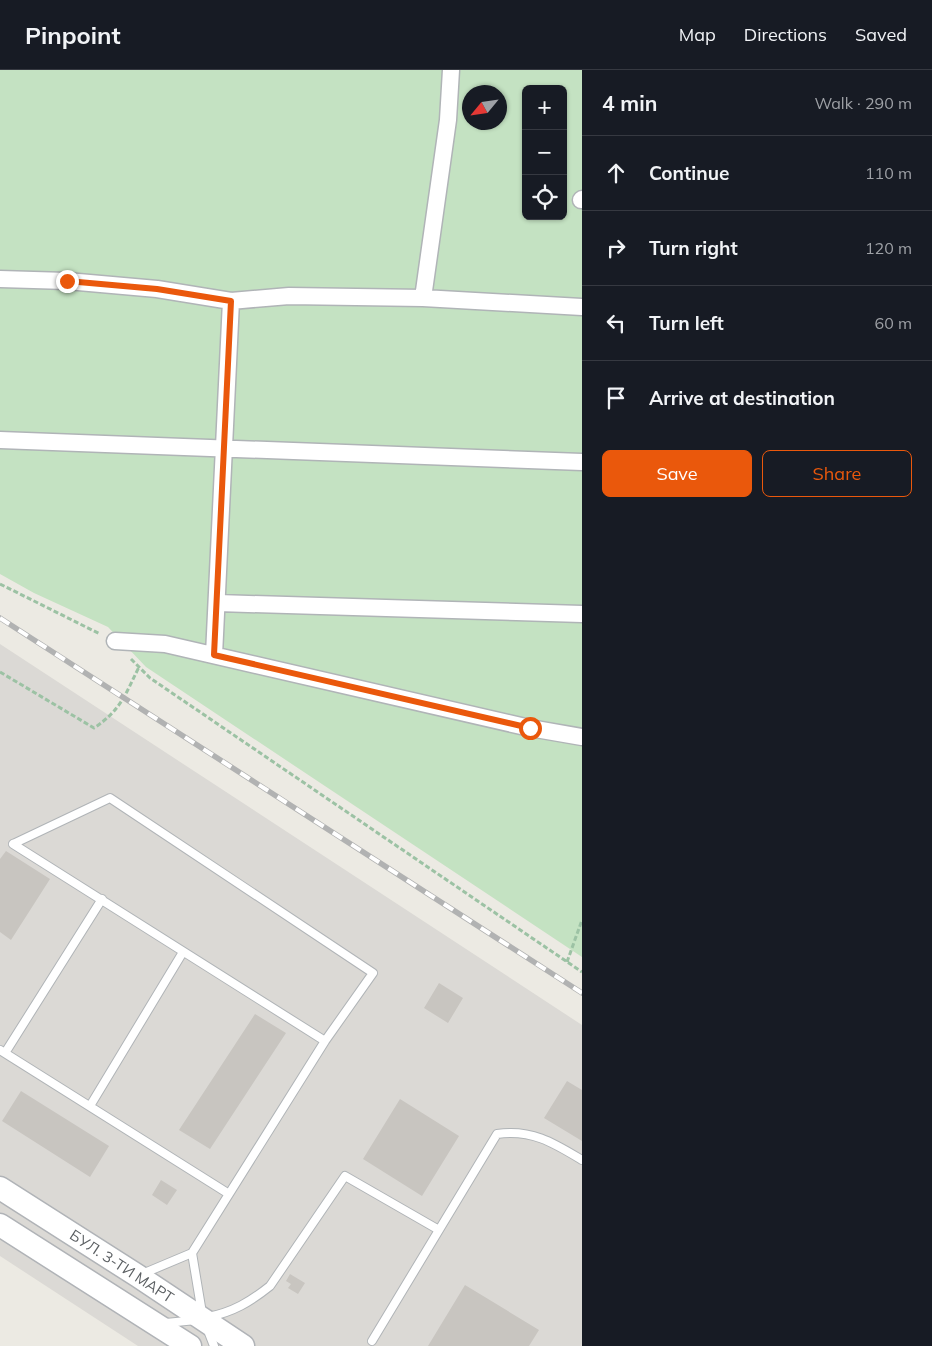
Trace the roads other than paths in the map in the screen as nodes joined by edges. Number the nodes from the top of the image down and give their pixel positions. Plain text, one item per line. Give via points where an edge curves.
1 (451, 70) edge
2 (0, 279) edge
3 (423, 298) junction
4 (231, 301) junction
5 (582, 307) edge
6 (0, 440) edge
7 (223, 448) junction
8 (582, 462) edge
9 (218, 603) junction
10 (582, 614) edge
11 (115, 641) road end
12 (214, 655) junction
13 (582, 737) edge
14 (102, 899) junction
15 (183, 952) junction
16 (325, 1041) junction
17 (3, 1051) edge
18 (90, 1106) junction
19 (582, 1160) edge
20 (0, 1188) edge
21 (229, 1194) junction
22 (0, 1225) edge
23 (439, 1230) junction
24 (192, 1253) junction
25 (138, 1276) junction
26 (203, 1318) junction
27 (154, 1322) junction
28 (372, 1340) dead end
29 (190, 1346) edge
30 (214, 1346) edge
31 (243, 1346) edge

1 - 3 street via 448,120
2 - 4 street via 157,289
3 - 4 street via 289,296
3 - 5 street
4 - 7 street
6 - 7 street
7 - 8 street
7 - 9 street
9 - 10 street
9 - 12 street
11 - 12 street via 165,644
12 - 13 street via 521,726
14 - 15 lane
14 - 16 lane via 13,844 110,798 373,973
14 - 17 lane
15 - 16 lane
15 - 18 lane
16 - 21 lane
17 - 18 lane
18 - 21 lane
19 - 23 lane via 546,1138 509,1132 497,1134
20 - 25 main road, БУЛ. 3-ТИ МАРТ
21 - 24 lane
22 - 27 main road, БУЛ. 3-ТИ МАРТ
23 - 26 lane via 345,1176 270,1286 237,1309
23 - 28 lane
24 - 25 lane
24 - 26 lane
25 - 26 main road, БУЛ. 3-ТИ МАРТ
26 - 27 lane via 170,1324
26 - 30 lane
26 - 31 main road, БУЛ. 3-ТИ МАРТ
27 - 29 main road, БУЛ. 3-ТИ МАРТ

